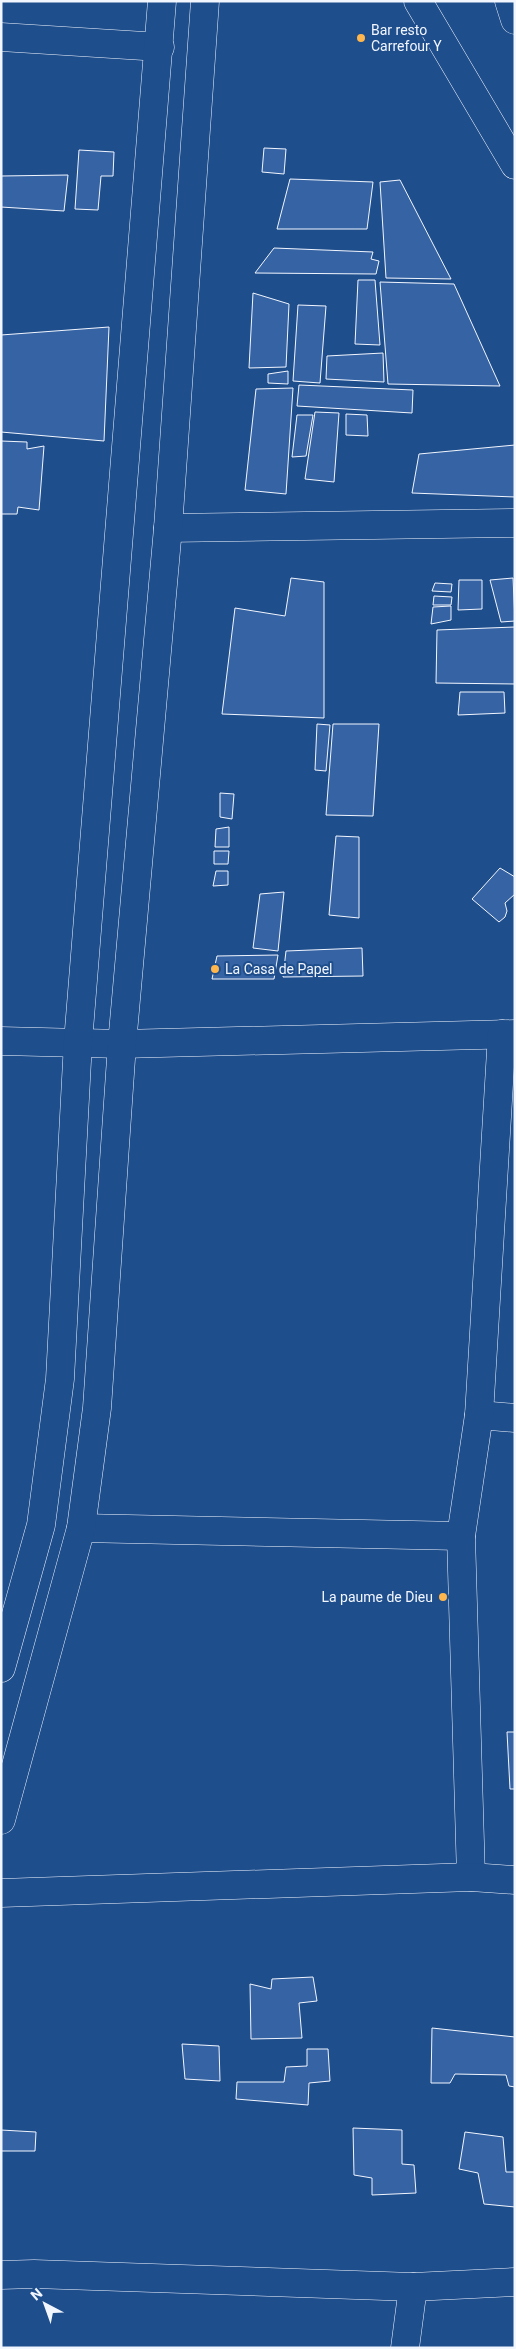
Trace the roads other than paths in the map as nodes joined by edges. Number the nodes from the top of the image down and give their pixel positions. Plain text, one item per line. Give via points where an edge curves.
1 (162, 1) edge
2 (205, 1) edge
3 (418, 1) edge
4 (509, 1) edge
5 (515, 20) edge
6 (1, 37) edge
7 (160, 48) junction
8 (515, 165) edge
9 (515, 523) edge
10 (168, 528) junction
11 (508, 1034) edge
12 (1, 1041) edge
13 (78, 1042) junction
14 (122, 1044) junction
15 (479, 1415) junction
16 (515, 1418) edge
17 (81, 1528) junction
18 (461, 1536) junction
19 (1, 1668) edge
20 (1, 1820) edge
21 (471, 1876) junction
22 (515, 1880) edge
23 (1, 1894) edge
24 (1, 2275) edge
25 (515, 2282) edge
26 (413, 2287) junction
27 (405, 2348) edge

1 - 7 street
2 - 10 street
3 - 8 street
4 - 5 street
6 - 7 street
7 - 13 street
9 - 10 street
10 - 14 street
11 - 14 street
11 - 15 street
12 - 13 street
13 - 14 street
13 - 19 street via 60,1379 41,1525
14 - 17 street via 97,1408
15 - 16 street
15 - 18 street
17 - 18 street
17 - 20 street
18 - 21 street
21 - 22 street
21 - 23 street
24 - 26 street
25 - 26 street
26 - 27 street

